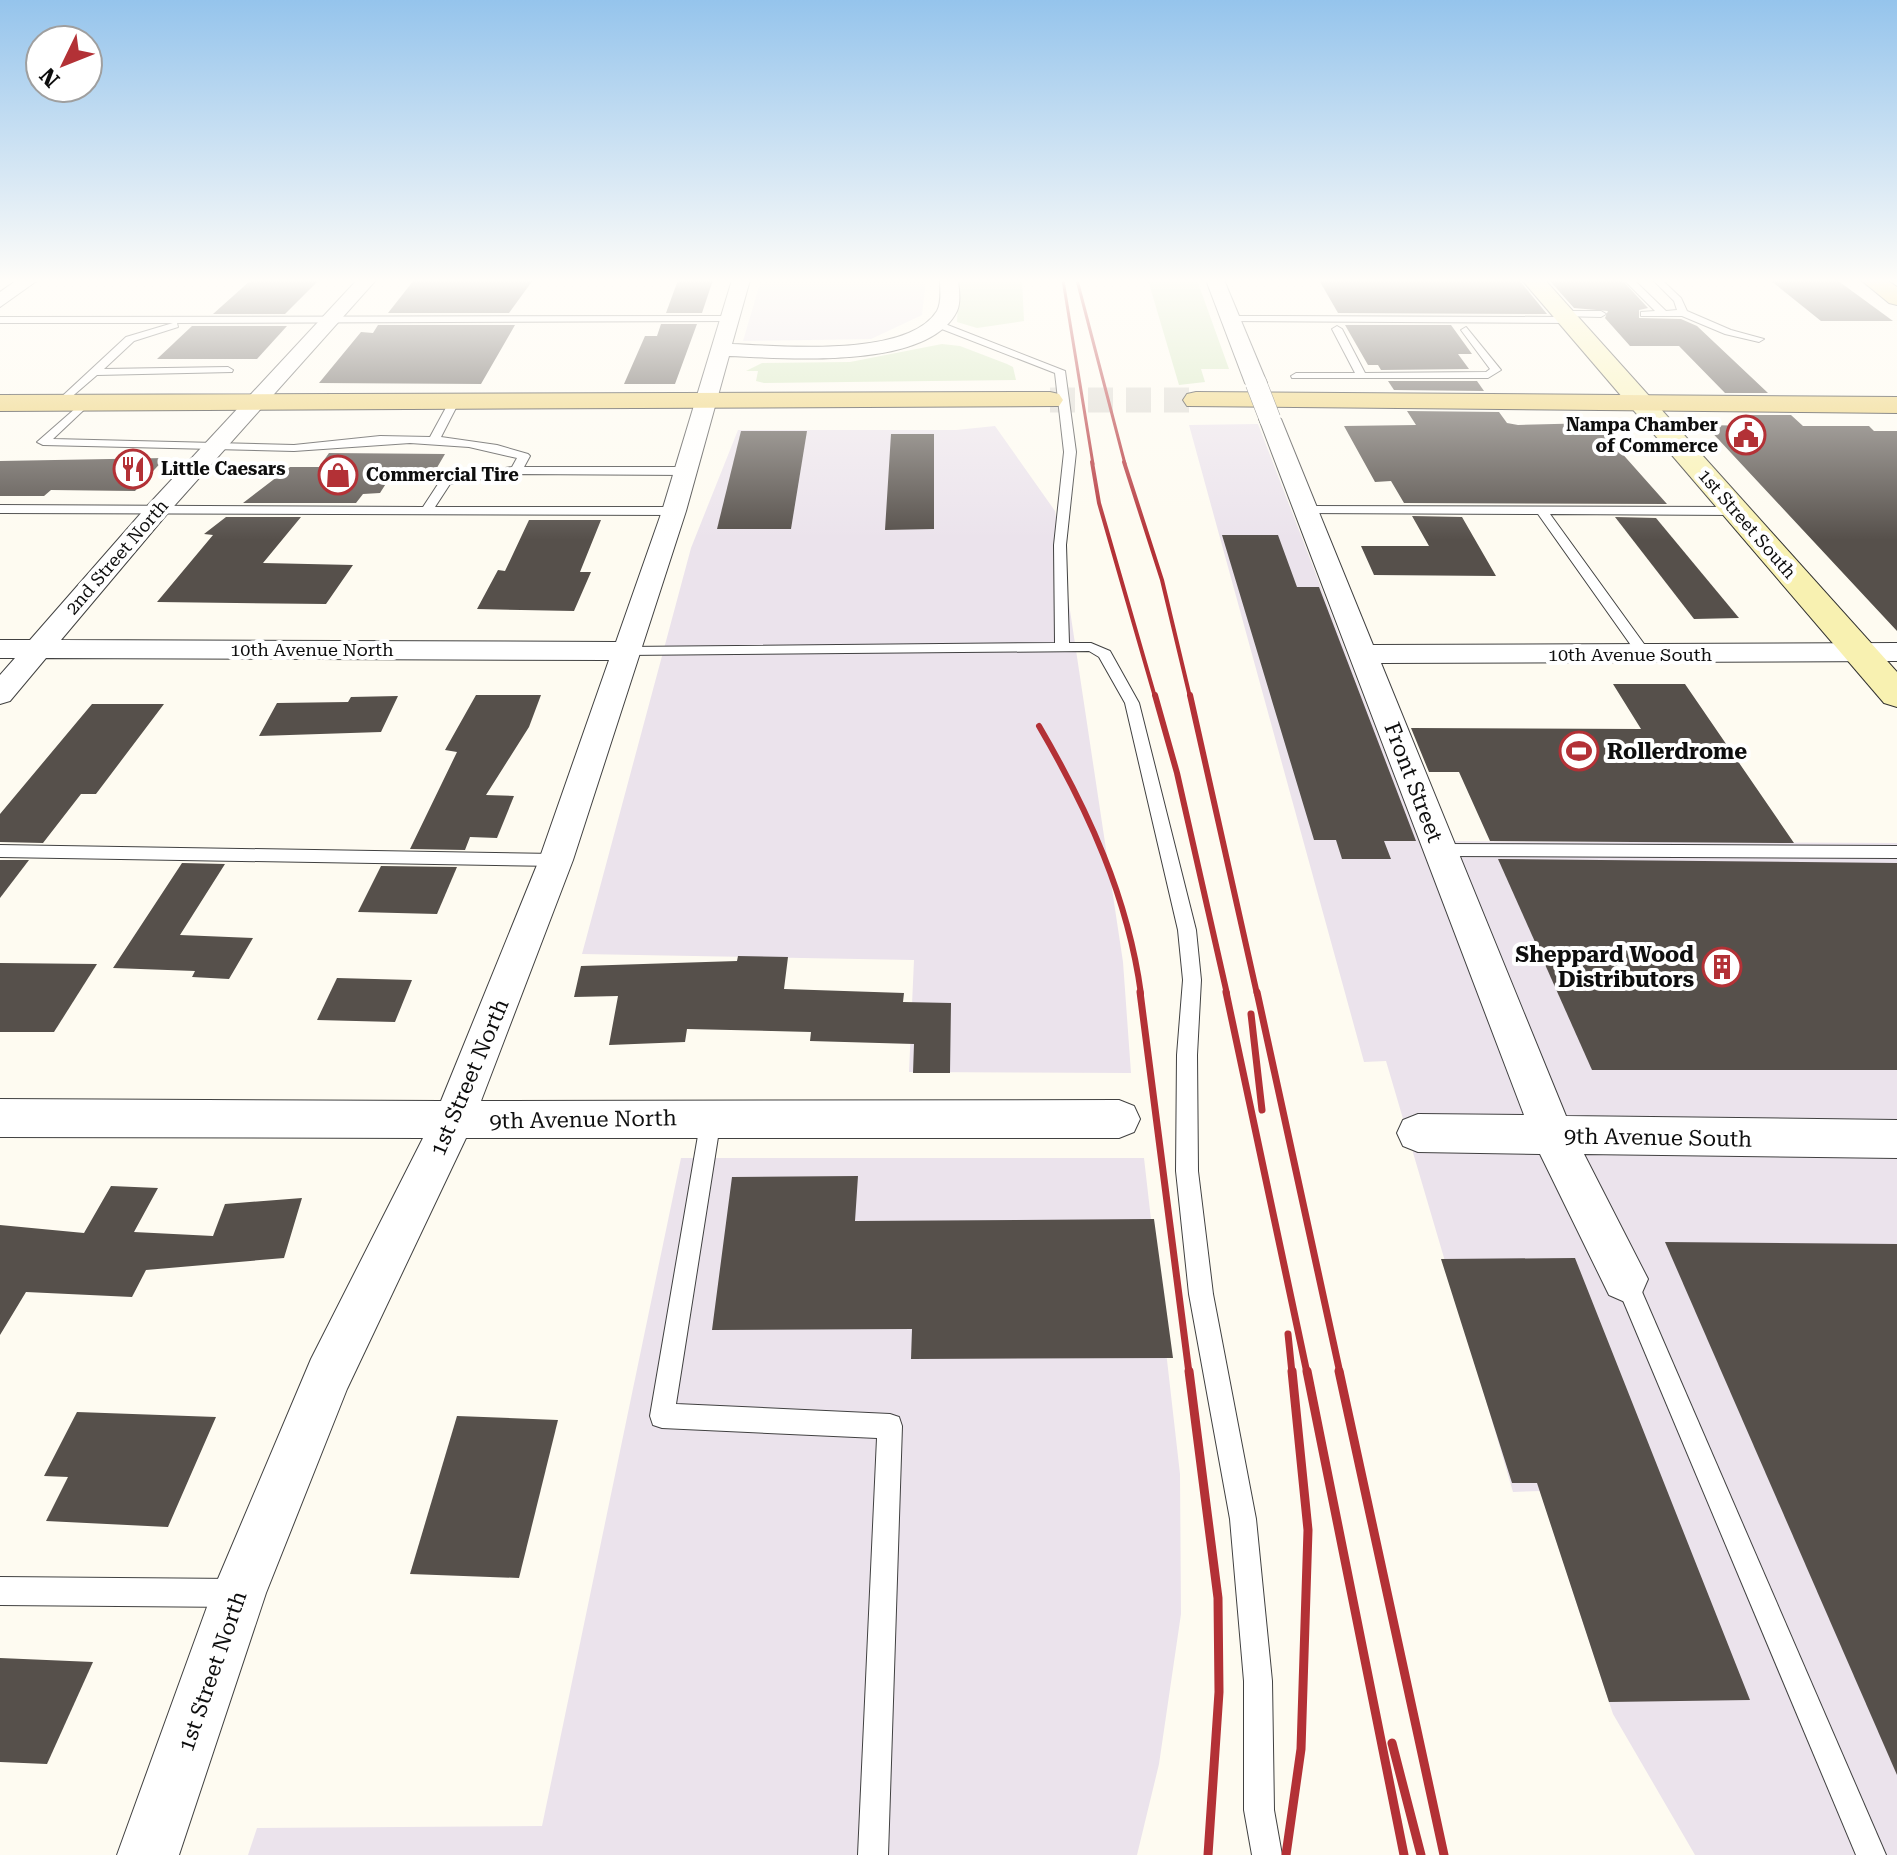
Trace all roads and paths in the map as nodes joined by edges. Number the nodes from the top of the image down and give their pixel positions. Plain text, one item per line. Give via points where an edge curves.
1 (100, 367) edge
2 (291, 367) edge
3 (716, 367) edge
4 (1048, 367) edge
5 (1250, 367) edge
6 (1357, 367) edge
7 (1493, 367) edge
8 (1609, 367) edge
9 (228, 370) dead end
10 (94, 372) junction
11 (1296, 376) dead end
12 (1362, 376) junction
13 (1050, 400) tunnel mouth
14 (1196, 400) tunnel mouth
15 (259, 402) junction
16 (454, 402) junction
17 (708, 402) junction
18 (73, 403) junction
19 (1641, 403) junction
20 (3, 405) edge
21 (1897, 405) edge
22 (433, 442) junction
23 (217, 446) junction
24 (516, 470) junction
25 (687, 471) junction
26 (0, 509) edge
27 (158, 509) junction
28 (427, 510) junction
29 (1305, 510) junction
30 (1541, 510) junction
31 (674, 511) junction
32 (1735, 511) junction
33 (1062, 648) junction
34 (0, 649) edge
35 (38, 649) junction
36 (625, 651) junction
37 (1897, 652) edge
38 (1860, 653) junction
39 (1364, 654) junction
40 (1645, 655) junction
41 (0, 694) edge
42 (1897, 695) edge
43 (1441, 850) junction
44 (0, 851) edge
45 (1897, 852) edge
46 (556, 860) junction
47 (0, 1118) edge
48 (711, 1118) junction
49 (1119, 1119) dead end
50 (453, 1121) junction
51 (1418, 1133) dead end
52 (1553, 1136) junction
53 (1897, 1139) edge
54 (1625, 1279) joint
55 (0, 1591) edge
56 (239, 1593) junction
57 (148, 1855) edge
58 (873, 1855) edge
59 (1267, 1855) edge
60 (1871, 1855) edge

1 - 10 lane
2 - 15 street, 2nd Street North
3 - 17 street, 1st Street North
4 - 33 lane via 1060,371 1070,452 1060,545
5 - 29 street, Front Street, bridge
6 - 12 lane
7 - 12 lane via 1496,370 1488,375
8 - 19 street, 1st Street South
9 - 10 lane
10 - 18 lane
11 - 12 lane
13 - 17 main road
14 - 19 main road
15 - 16 main road
15 - 18 main road
15 - 23 street, 2nd Street North
16 - 17 main road
16 - 22 lane
17 - 25 street, 1st Street North
18 - 20 main road
18 - 23 lane via 43,442
19 - 21 main road
19 - 32 street, 1st Street South
22 - 23 lane
22 - 24 lane via 524,456
23 - 27 street, 2nd Street North
24 - 25 lane
24 - 28 lane via 446,481
25 - 31 street, 1st Street North
26 - 27 lane
27 - 28 lane
27 - 35 street, 2nd Street North
28 - 31 lane
29 - 30 lane
29 - 39 street, Front Street
30 - 32 lane
30 - 40 lane
31 - 36 street, 1st Street North
32 - 38 street, 1st Street South
33 - 36 lane
33 - 59 lane via 1091,647 1105,654 1132,703 1187,930 1192,980 1187,1171 1201,1294 1243,1519 1258,1681 1259,1810
34 - 35 street, 10th Avenue North
35 - 36 street, 10th Avenue North
35 - 41 street, 2nd Street North
36 - 46 street, 1st Street North
37 - 38 street, 10th Avenue South
38 - 40 street, 10th Avenue South
38 - 42 street, 1st Street South
39 - 40 street, 10th Avenue South
39 - 43 street, Front Street
43 - 45 lane
43 - 52 street, Front Street
44 - 46 lane
46 - 50 street, 1st Street North
47 - 50 street, 9th Avenue North
48 - 49 street, 9th Avenue North
48 - 50 street, 9th Avenue North
48 - 58 lane via 662,1416 890,1426
50 - 56 street, 1st Street North via 328,1376
51 - 52 street, 9th Avenue South
52 - 53 street, 9th Avenue South
52 - 54 street, Front Street
54 - 60 lane
55 - 56 lane
56 - 57 street, 1st Street North

